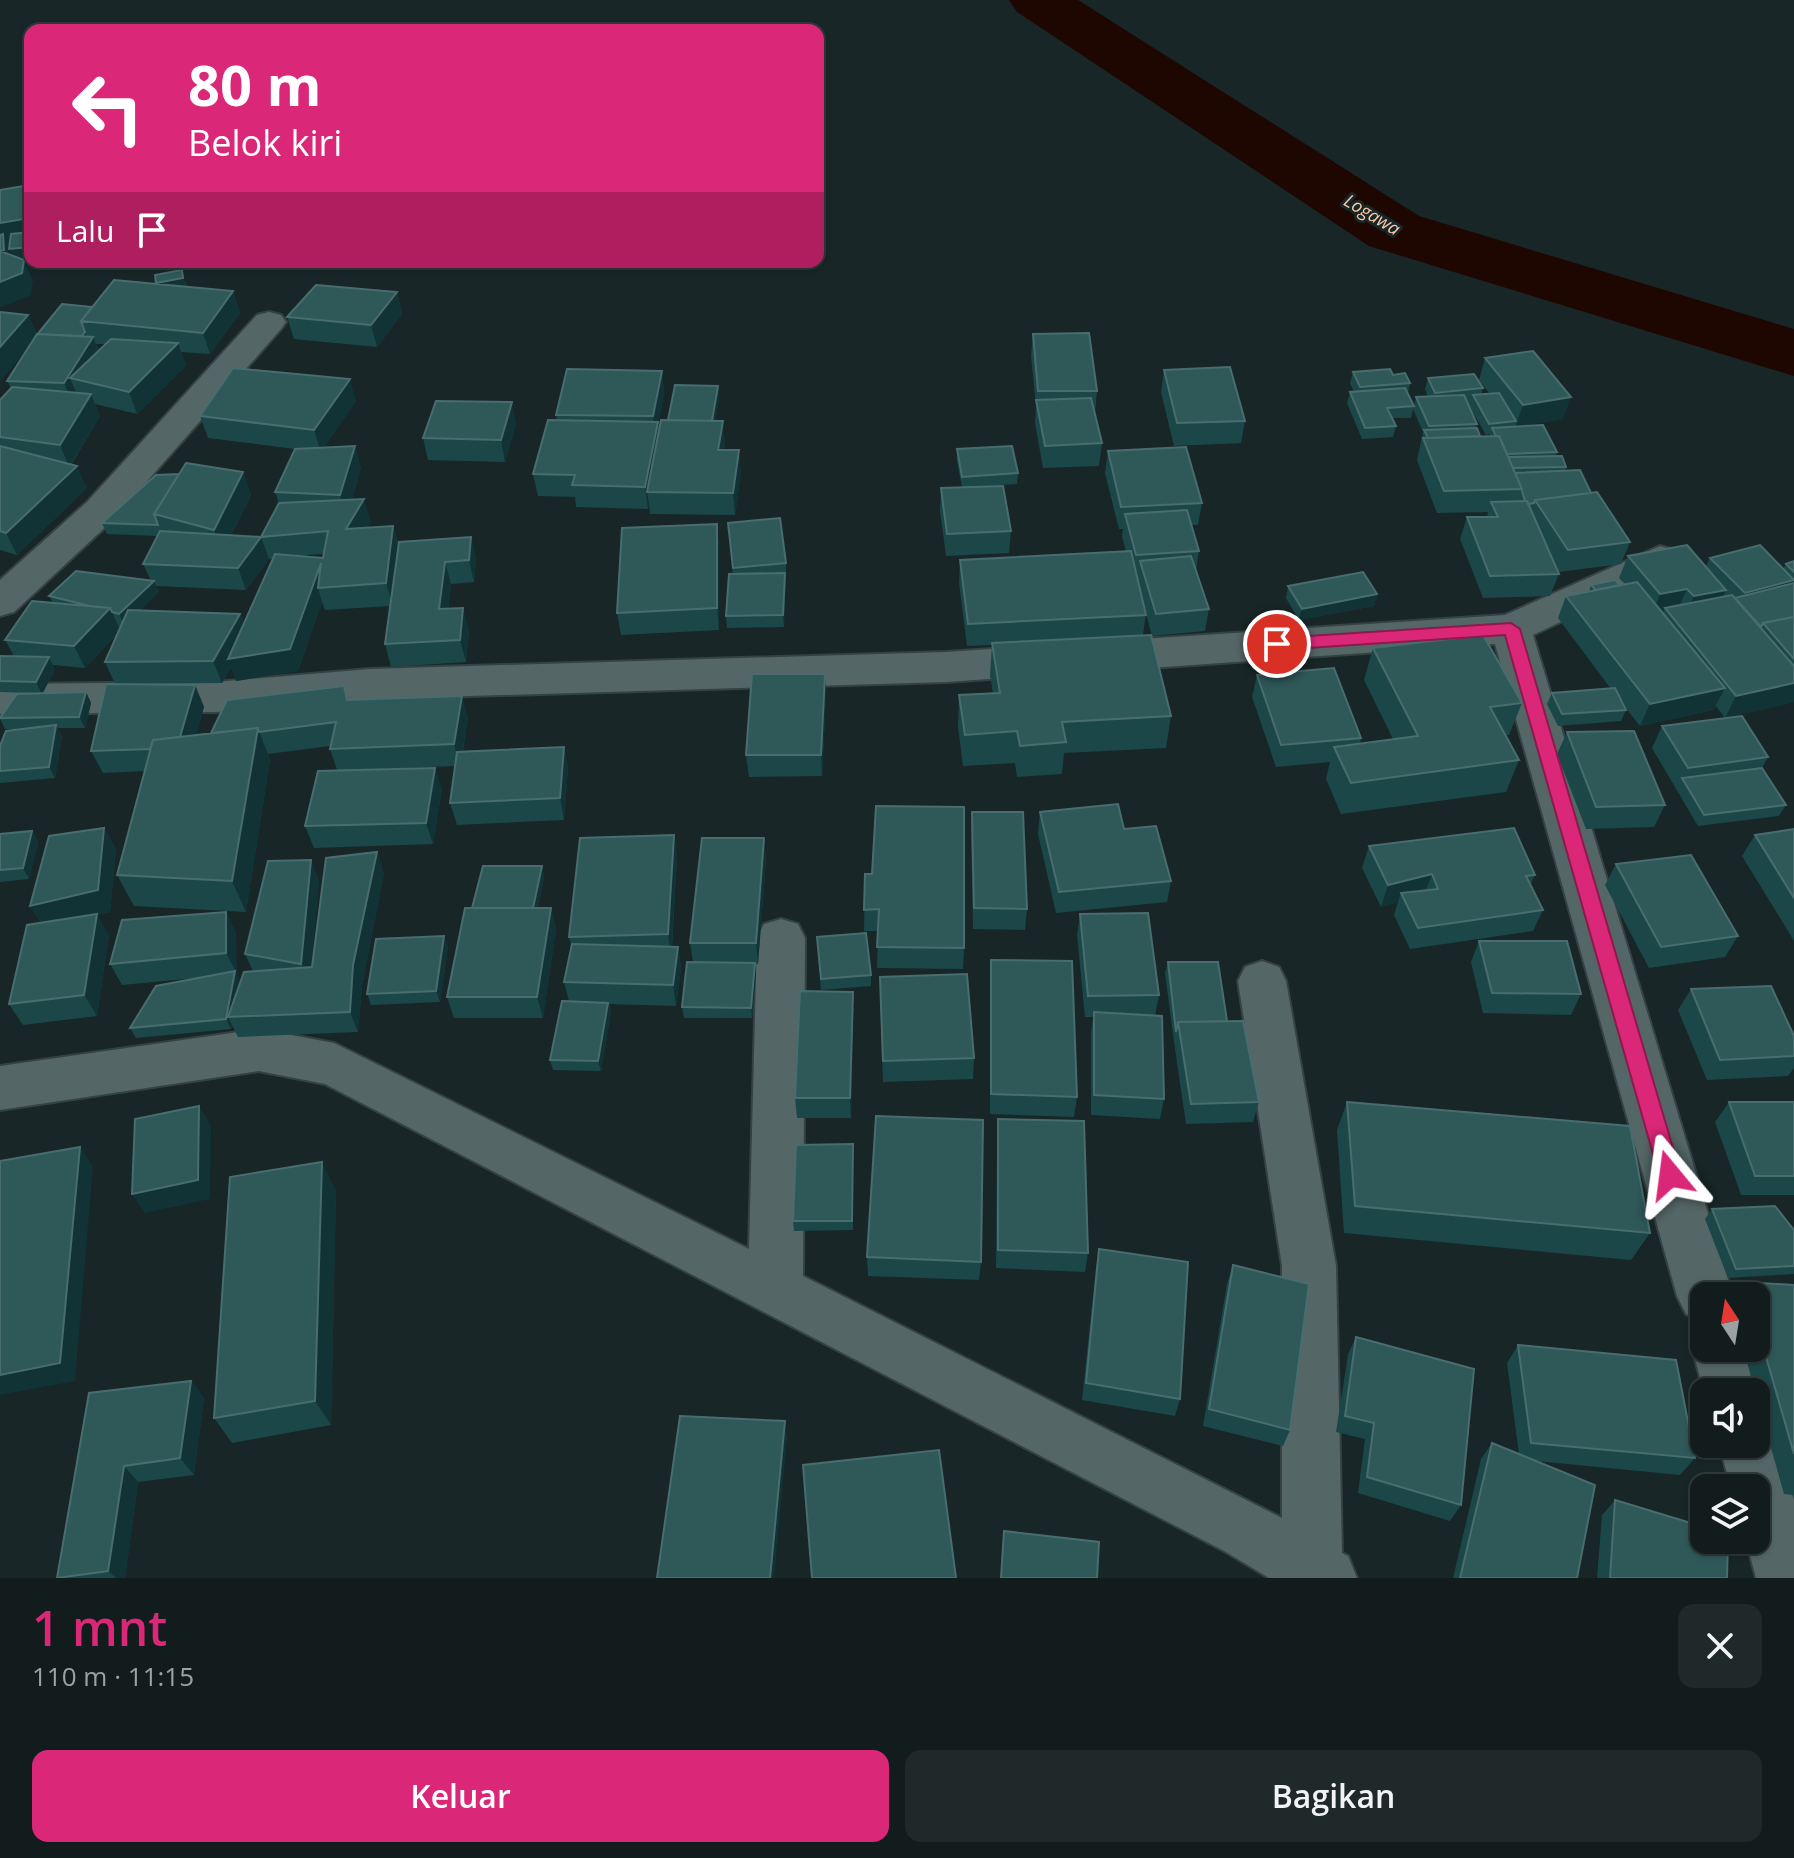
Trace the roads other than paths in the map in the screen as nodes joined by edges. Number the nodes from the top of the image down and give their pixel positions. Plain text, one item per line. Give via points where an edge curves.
1 (269, 322) dead end
2 (1660, 559) edge
3 (0, 602) edge
4 (1511, 629) junction
5 (0, 699) edge
6 (781, 938) dead end
7 (1262, 981) dead end
8 (0, 1088) edge
9 (1701, 1282) edge
10 (775, 1292) junction
11 (1752, 1458) edge
12 (1251, 1554) edge
13 (1319, 1574) edge
14 (1787, 1578) edge

1 - 3 street via 100,511
2 - 4 street
4 - 5 street via 946,667 370,684 216,697
4 - 9 street
6 - 10 street
7 - 13 street via 1309,1266
8 - 10 street via 259,1050 334,1064
10 - 12 street
11 - 14 street
12 - 13 street

